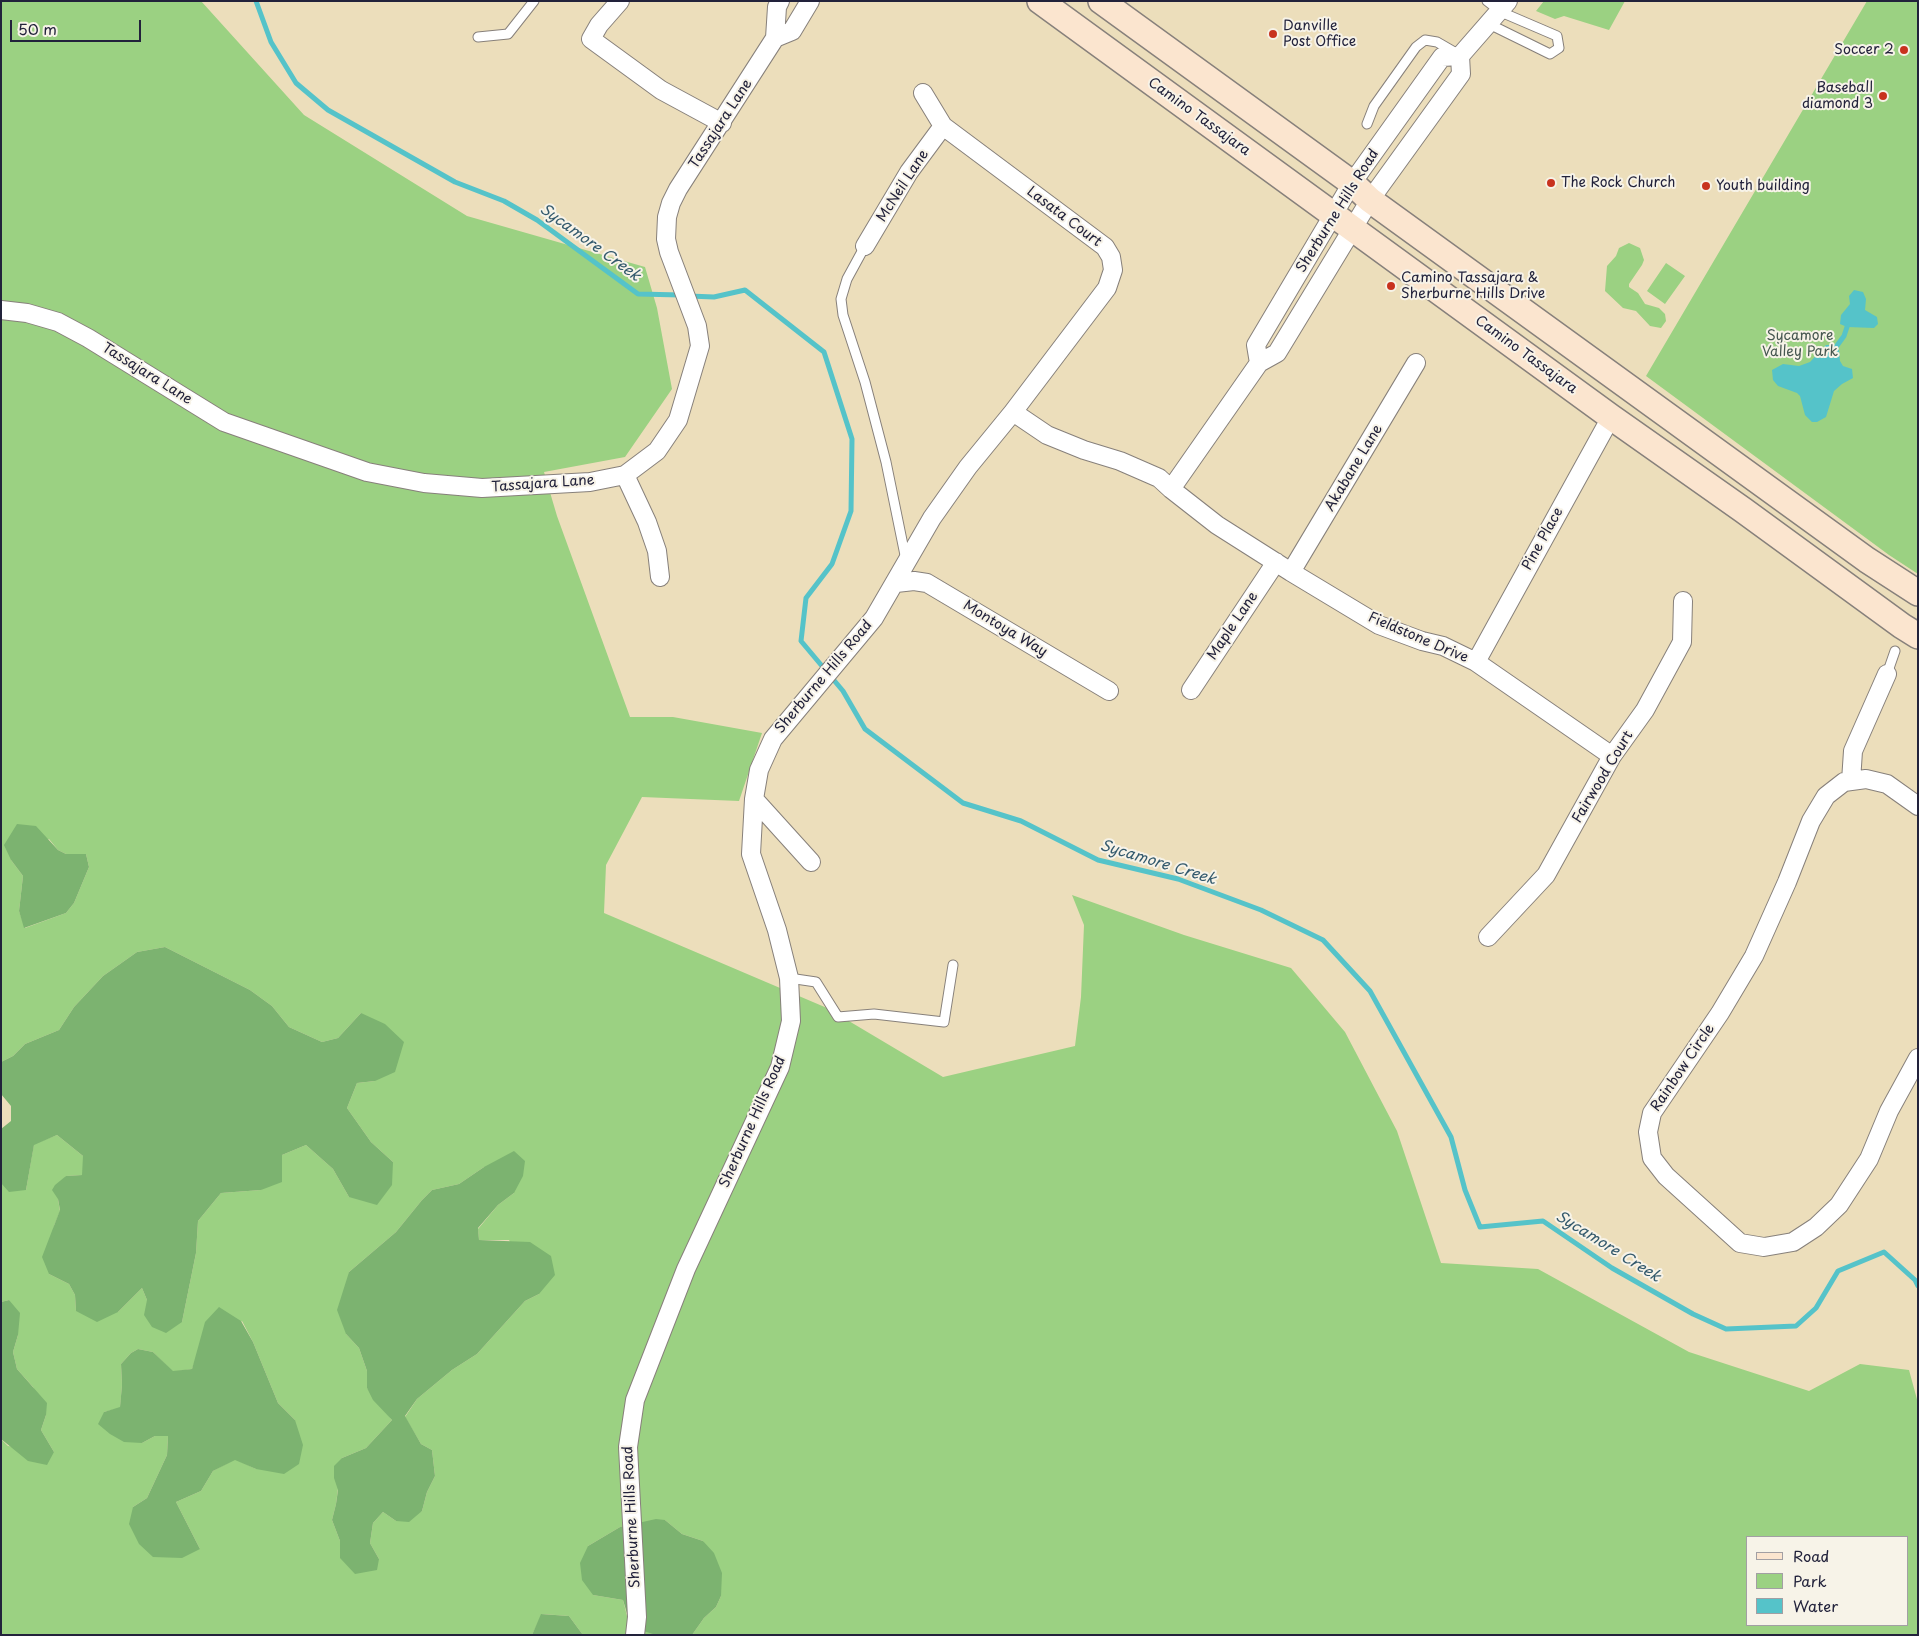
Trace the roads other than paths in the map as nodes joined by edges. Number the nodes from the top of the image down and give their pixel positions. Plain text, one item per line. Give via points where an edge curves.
1 (534, 1) edge
2 (620, 1) edge
3 (780, 1) edge
4 (810, 1) edge
5 (1040, 1) edge
6 (1101, 1) edge
7 (1496, 10) edge
8 (478, 37) dead end
9 (775, 38) junction
10 (1460, 56) junction
11 (923, 93) dead end
12 (722, 123) junction
13 (1367, 124) dead end
14 (943, 126) junction
15 (1352, 183) junction
16 (1370, 200) junction
17 (1343, 223) junction
18 (865, 246) joint
19 (1, 310) edge
20 (1259, 363) junction
21 (1416, 363) dead end
22 (1013, 412) junction
23 (1611, 417) junction
24 (625, 475) junction
25 (1171, 489) junction
26 (1276, 562) junction
27 (907, 563) junction
28 (1291, 572) junction
29 (660, 577) dead end
30 (896, 583) junction
31 (1918, 593) edge
32 (1683, 600) dead end
33 (1918, 636) edge
34 (1895, 652) dead end
35 (1476, 662) junction
36 (1887, 674) joint
37 (1190, 690) dead end
38 (1109, 691) dead end
39 (1612, 756) junction
40 (1851, 781) junction
41 (754, 799) junction
42 (1918, 806) edge
43 (811, 862) dead end
44 (1488, 937) dead end
45 (953, 965) dead end
46 (789, 978) junction
47 (1918, 1058) edge
48 (635, 1635) edge

1 - 8 lane via 508,34
2 - 12 street via 590,39 661,90
3 - 9 street via 776,7
4 - 9 street, Tassajara Lane via 792,31
5 - 17 main road, Camino Tassajara
6 - 15 main road
7 - 7 lane via 1550,54 1560,48 1557,36
7 - 10 street
9 - 12 street, Tassajara Lane
10 - 13 lane via 1437,42 1426,40 1416,47 1374,106
10 - 15 street, Sherburne Hills Road via 1442,57
10 - 16 street, Sherburne Hills Road via 1461,74
11 - 14 street, Lasata Court
12 - 24 street, Tassajara Lane via 678,189 667,217 669,252 697,326 700,346 678,420 657,451
14 - 18 street, McNeil Lane via 909,172
14 - 22 street, Lasata Court via 1105,247 1111,257 1113,270 1107,288
15 - 16 main road
15 - 17 street, Sherburne Hills Road
16 - 17 street, Sherburne Hills Road
16 - 31 main road via 1867,560
17 - 20 street, Sherburne Hills Road via 1277,353
17 - 20 street, Sherburne Hills Road via 1256,345
17 - 23 main road, Camino Tassajara
18 - 27 lane via 846,279 841,298 843,315 886,462
19 - 24 street, Tassajara Lane via 27,312 58,322 224,422 367,472 424,483 482,488 590,482
20 - 25 street, Sherburne Hills Road
21 - 28 street, Akabane Lane
22 - 25 street via 1047,434 1159,478
22 - 27 street, Sherburne Hills Road via 932,518
23 - 33 main road, Camino Tassajara
23 - 35 street, Pine Place
24 - 29 street via 657,551
25 - 26 street, Fieldstone Drive via 1217,525
26 - 28 street, Fieldstone Drive
26 - 37 street, Maple Lane
27 - 30 street, Sherburne Hills Road
28 - 35 street, Fieldstone Drive via 1379,625 1443,646
30 - 38 street, Montoya Way via 927,583
30 - 41 street, Sherburne Hills Road via 874,618 773,739 759,770
32 - 39 street, Fairwood Court via 1682,642 1645,710
34 - 36 lane
35 - 39 street, Fieldstone Drive
36 - 40 street via 1853,751
39 - 44 street, Fairwood Court via 1546,875
40 - 42 street via 1866,779 1887,784
40 - 47 street, Rainbow Circle via 1844,782 1826,796 1811,821 1788,882 1754,956 1720,1013 1652,1113 1648,1132 1652,1158 1666,1176 1740,1243 1764,1248 1793,1242 1816,1227 1839,1205 1869,1159 1889,1111
41 - 43 street
41 - 46 street, Sherburne Hills Road via 751,854 777,930
45 - 46 lane via 944,1022 874,1014 838,1017 816,982
46 - 48 street, Sherburne Hills Road via 791,1021 780,1067 686,1269 635,1400 628,1447 637,1617

